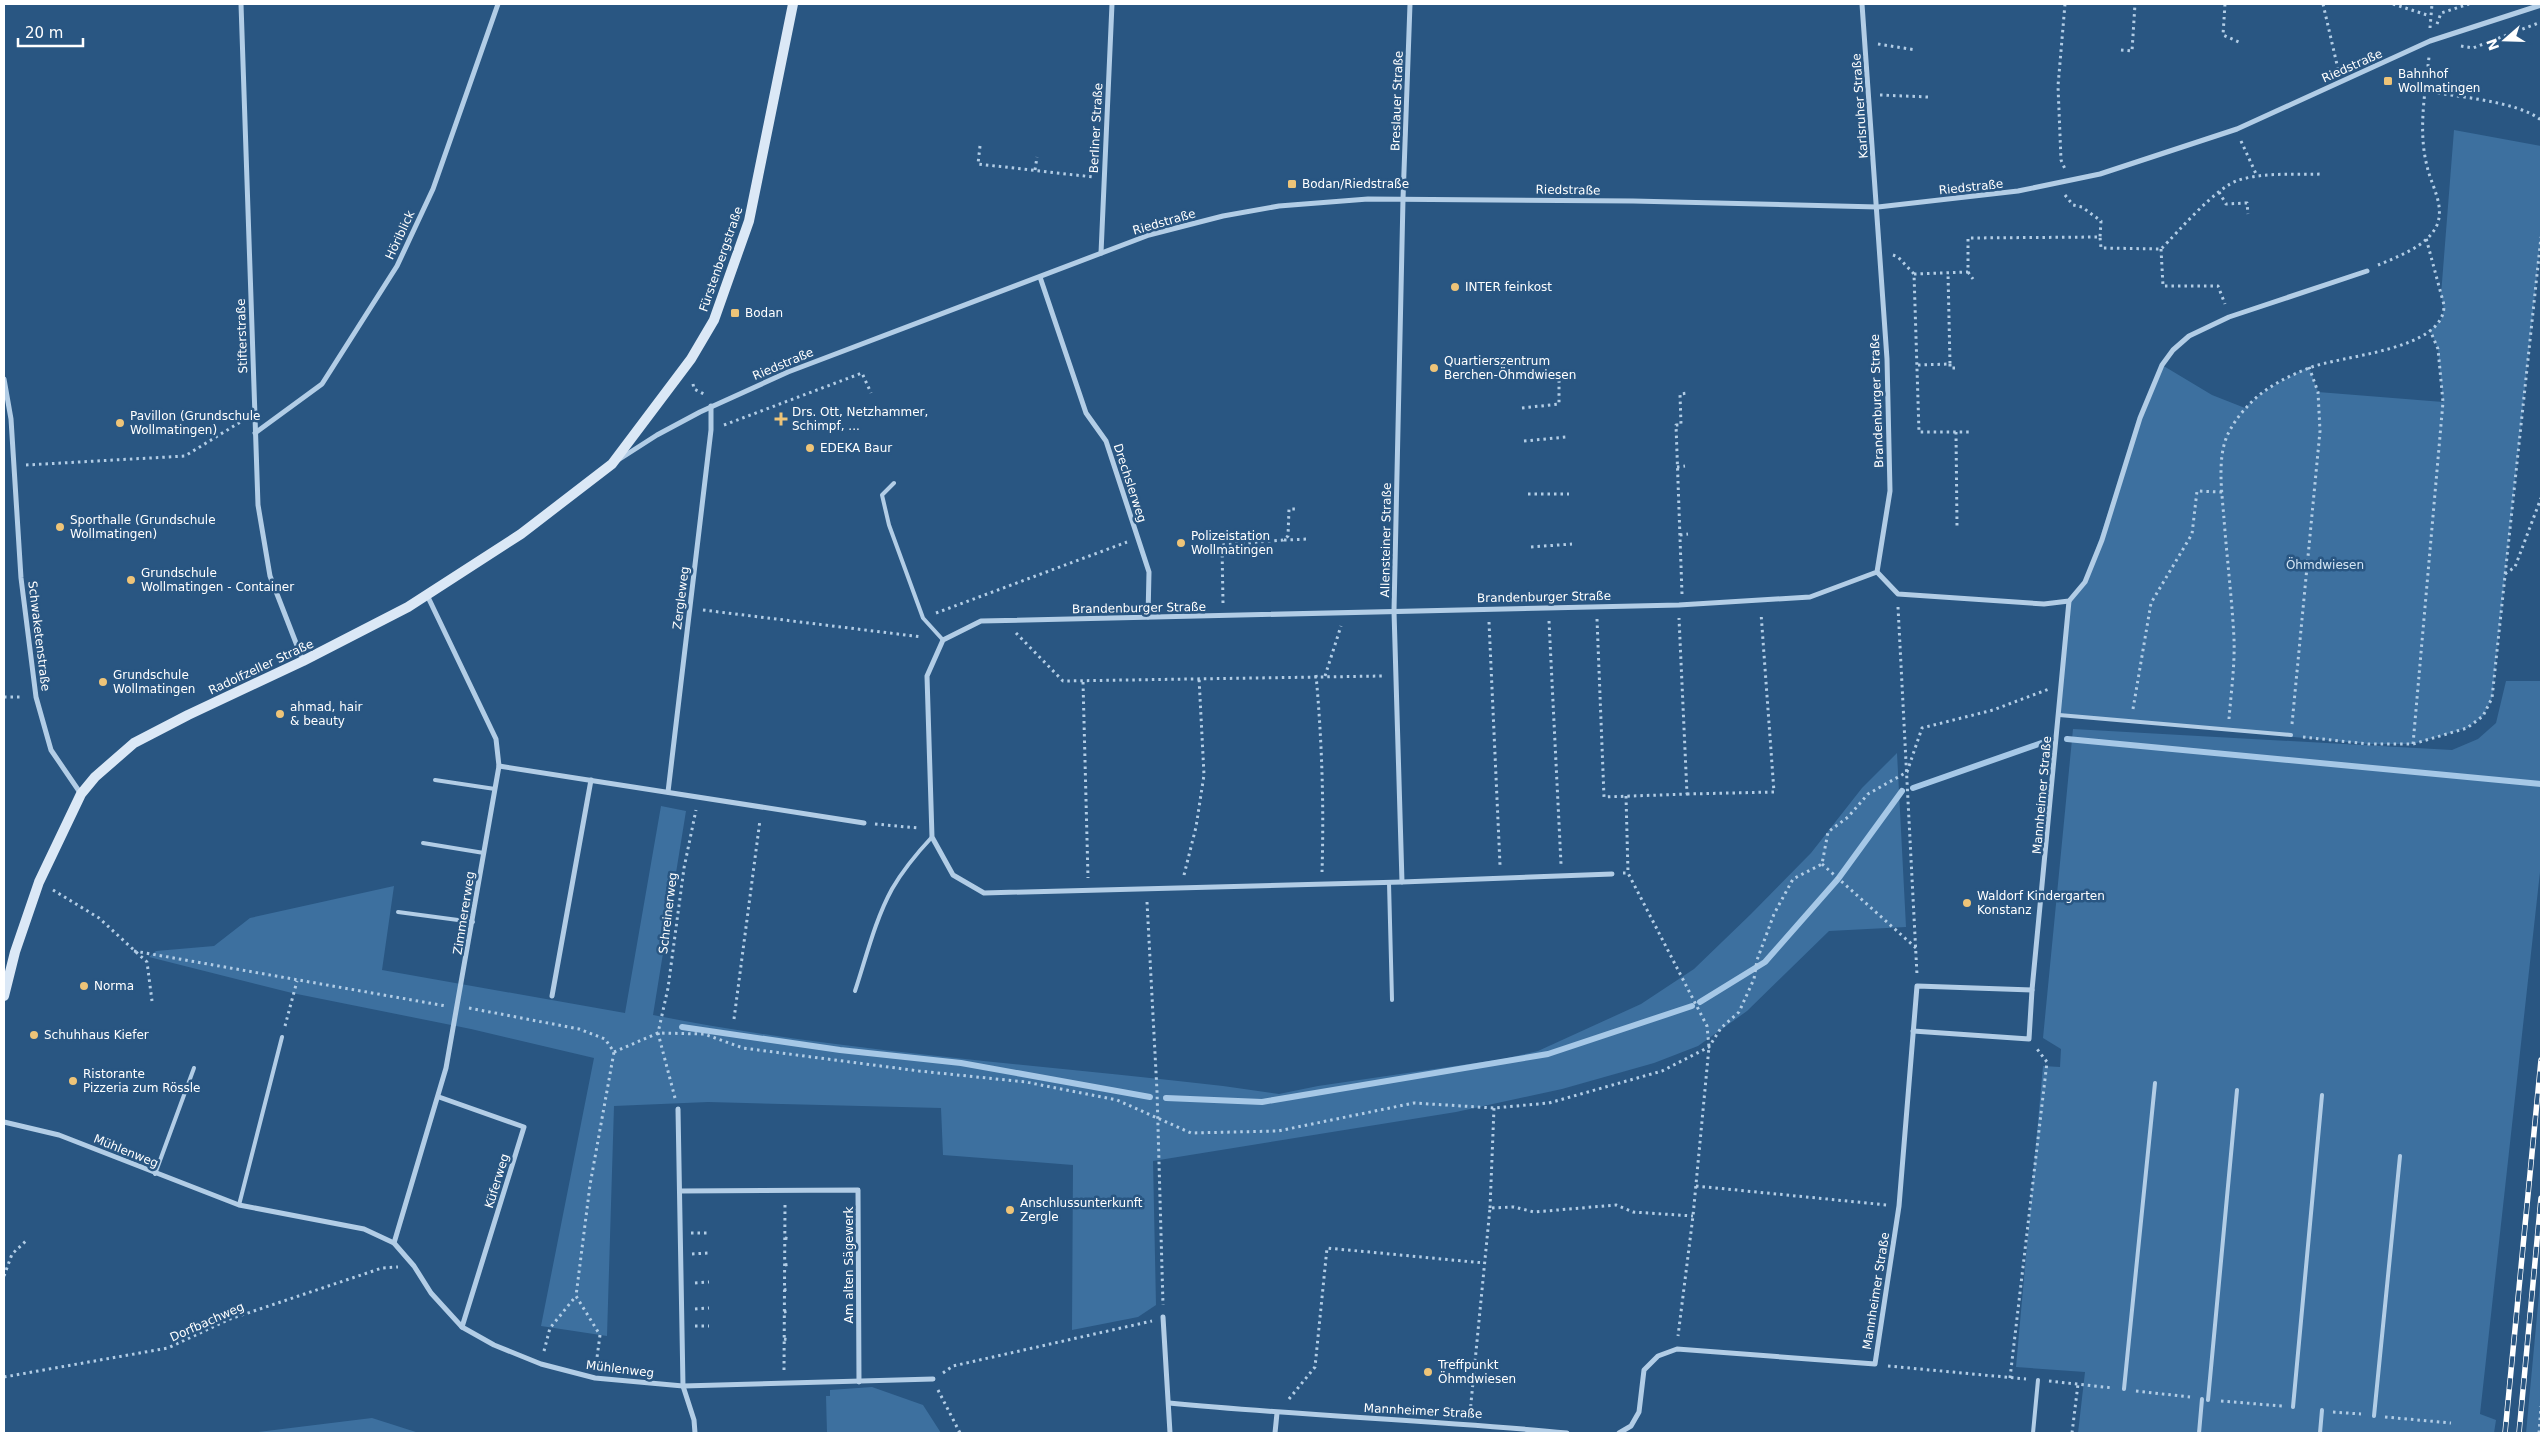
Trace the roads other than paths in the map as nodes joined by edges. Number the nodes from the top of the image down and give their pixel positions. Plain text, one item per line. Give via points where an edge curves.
1 (241, 4) edge
2 (498, 4) edge
3 (793, 4) edge
4 (1112, 4) edge
5 (1410, 4) edge
6 (1862, 4) edge
7 (2541, 5) edge
8 (1403, 199) junction
9 (1878, 207) junction
10 (1101, 253) junction
11 (2367, 271) road end
12 (1040, 277) junction
13 (4, 379) edge
14 (711, 406) junction
15 (255, 432) junction
16 (612, 464) junction
17 (894, 483) dead end
18 (1877, 572) junction
19 (427, 595) junction
20 (2069, 601) junction
21 (1394, 611) junction
22 (1148, 617) junction
23 (943, 640) junction
24 (303, 661) junction
25 (2059, 715) junction
26 (2291, 735) road end
27 (499, 766) junction
28 (435, 780) dead end
29 (591, 780) junction
30 (495, 789) junction
31 (668, 792) junction
32 (81, 794) junction
33 (864, 824) road end
34 (932, 837) junction
35 (423, 843) dead end
36 (484, 853) junction
37 (1612, 874) road end
38 (1402, 882) junction
39 (1389, 883) junction
40 (398, 912) dead end
41 (473, 922) junction
42 (6, 978) edge
43 (2032, 990) junction
44 (855, 991) dead end
45 (4, 996) edge
46 (552, 996) dead end
47 (1392, 1000) dead end
48 (1913, 1031) junction
49 (282, 1037) road end
50 (194, 1068) dead end
51 (2155, 1083) dead end
52 (2237, 1090) dead end
53 (2322, 1095) dead end
54 (439, 1097) junction
55 (678, 1109) road end
56 (4, 1122) edge
57 (2400, 1156) dead end
58 (155, 1174) junction
59 (680, 1191) junction
60 (239, 1205) junction
61 (394, 1242) junction
62 (1163, 1317) road end
63 (462, 1327) junction
64 (933, 1379) road end
65 (2038, 1380) road end
66 (859, 1382) junction
67 (683, 1386) junction
68 (2124, 1389) road end
69 (2202, 1399) road end
70 (2208, 1400) road end
71 (1169, 1403) junction
72 (2293, 1408) road end
73 (2322, 1410) road end
74 (1277, 1414) junction
75 (2374, 1416) road end
76 (695, 1433) edge
77 (1170, 1433) edge
78 (1275, 1433) edge
79 (1567, 1433) edge
80 (1619, 1433) edge
81 (2033, 1433) edge
82 (2199, 1433) edge
83 (2320, 1433) edge

1 - 15 street, Stifterstraße
2 - 15 street, Höriblick via 433,188 397,266 322,384
3 - 16 main road, Fürstenbergstraße via 749,221 714,320 692,359
4 - 10 street, Berliner Straße
5 - 8 street, Breslauer Straße
6 - 9 street, Karlsruher Straße
7 - 9 street, Riedstraße via 2430,41 2237,129 2148,160 2070,182
8 - 9 street, Riedstraße
8 - 10 street, Riedstraße via 1295,204 1245,211 1149,235
8 - 21 street, Allensteiner Straße
9 - 18 street, Brandenburger Straße via 1887,360 1890,491
10 - 12 street, Riedstraße
11 - 20 street via 2229,317 2189,336 2173,350 2162,365 2140,418 2102,540 2085,582
12 - 14 street, Riedstraße via 862,343
12 - 22 street, Drechslerweg via 1086,413 1106,441 1148,572
13 - 32 street, Schwaketenstraße via 16,466 22,587 36,697 50,750
14 - 16 street, Riedstraße
14 - 31 street, Zergleweg via 711,430
15 - 24 street, Stifterstraße via 258,505 270,576
16 - 19 main road, Radolfzeller Straße via 521,534
17 - 23 lane via 882,495 889,525 923,618
18 - 20 street via 1898,594 2044,604
18 - 21 street, Brandenburger Straße via 1810,597 1681,605
19 - 24 main road, Radolfzeller Straße
19 - 27 street, Zimmererweg via 496,739
20 - 25 street, Mannheimer Straße
21 - 22 street, Brandenburger Straße
21 - 38 street, Allensteiner Straße
22 - 23 street, Brandenburger Straße via 981,621
23 - 34 street via 927,676
24 - 32 main road, Radolfzeller Straße via 134,743
25 - 26 lane
25 - 43 street, Mannheimer Straße
27 - 29 street
27 - 30 street, Zimmererweg
28 - 30 lane
29 - 31 street
29 - 46 street
30 - 36 street, Zimmererweg
31 - 33 street
32 - 42 main road, Radolfzeller Straße via 39,882
34 - 39 street via 954,875 984,893
34 - 44 lane via 911,860 892,889
35 - 36 lane
36 - 41 street, Zimmererweg
37 - 38 street
38 - 39 street
39 - 47 lane
40 - 41 lane
41 - 54 street, Zimmererweg
42 - 45 main road, Radolfzeller Straße
43 - 48 street, Mannheimer Straße via 1917,986
43 - 48 street, Mannheimer Straße via 2028,1039
48 - 80 street, Mannheimer Straße via 1899,1206 1875,1364 1677,1349 1658,1356 1644,1370 1639,1412 1631,1426
49 - 60 lane
50 - 58 lane
51 - 68 lane
52 - 70 lane
53 - 72 lane
54 - 61 street, Zimmererweg
54 - 63 street, Küferweg via 524,1127
55 - 59 street
56 - 58 street, Mühlenweg via 59,1135
57 - 75 lane
58 - 60 street, Mühlenweg
59 - 66 street, Am alten Sägewerk via 858,1190
59 - 67 street
60 - 61 street, Mühlenweg via 364,1229
61 - 63 street, Mühlenweg via 431,1293
62 - 71 street
63 - 67 street, Mühlenweg via 494,1345 541,1364 594,1378
64 - 66 street, Mühlenweg
65 - 81 lane
66 - 67 street, Mühlenweg
67 - 76 street
69 - 82 lane
71 - 74 street, Mannheimer Straße
71 - 77 street
73 - 83 lane
74 - 78 street
74 - 79 street, Mannheimer Straße via 1469,1423

